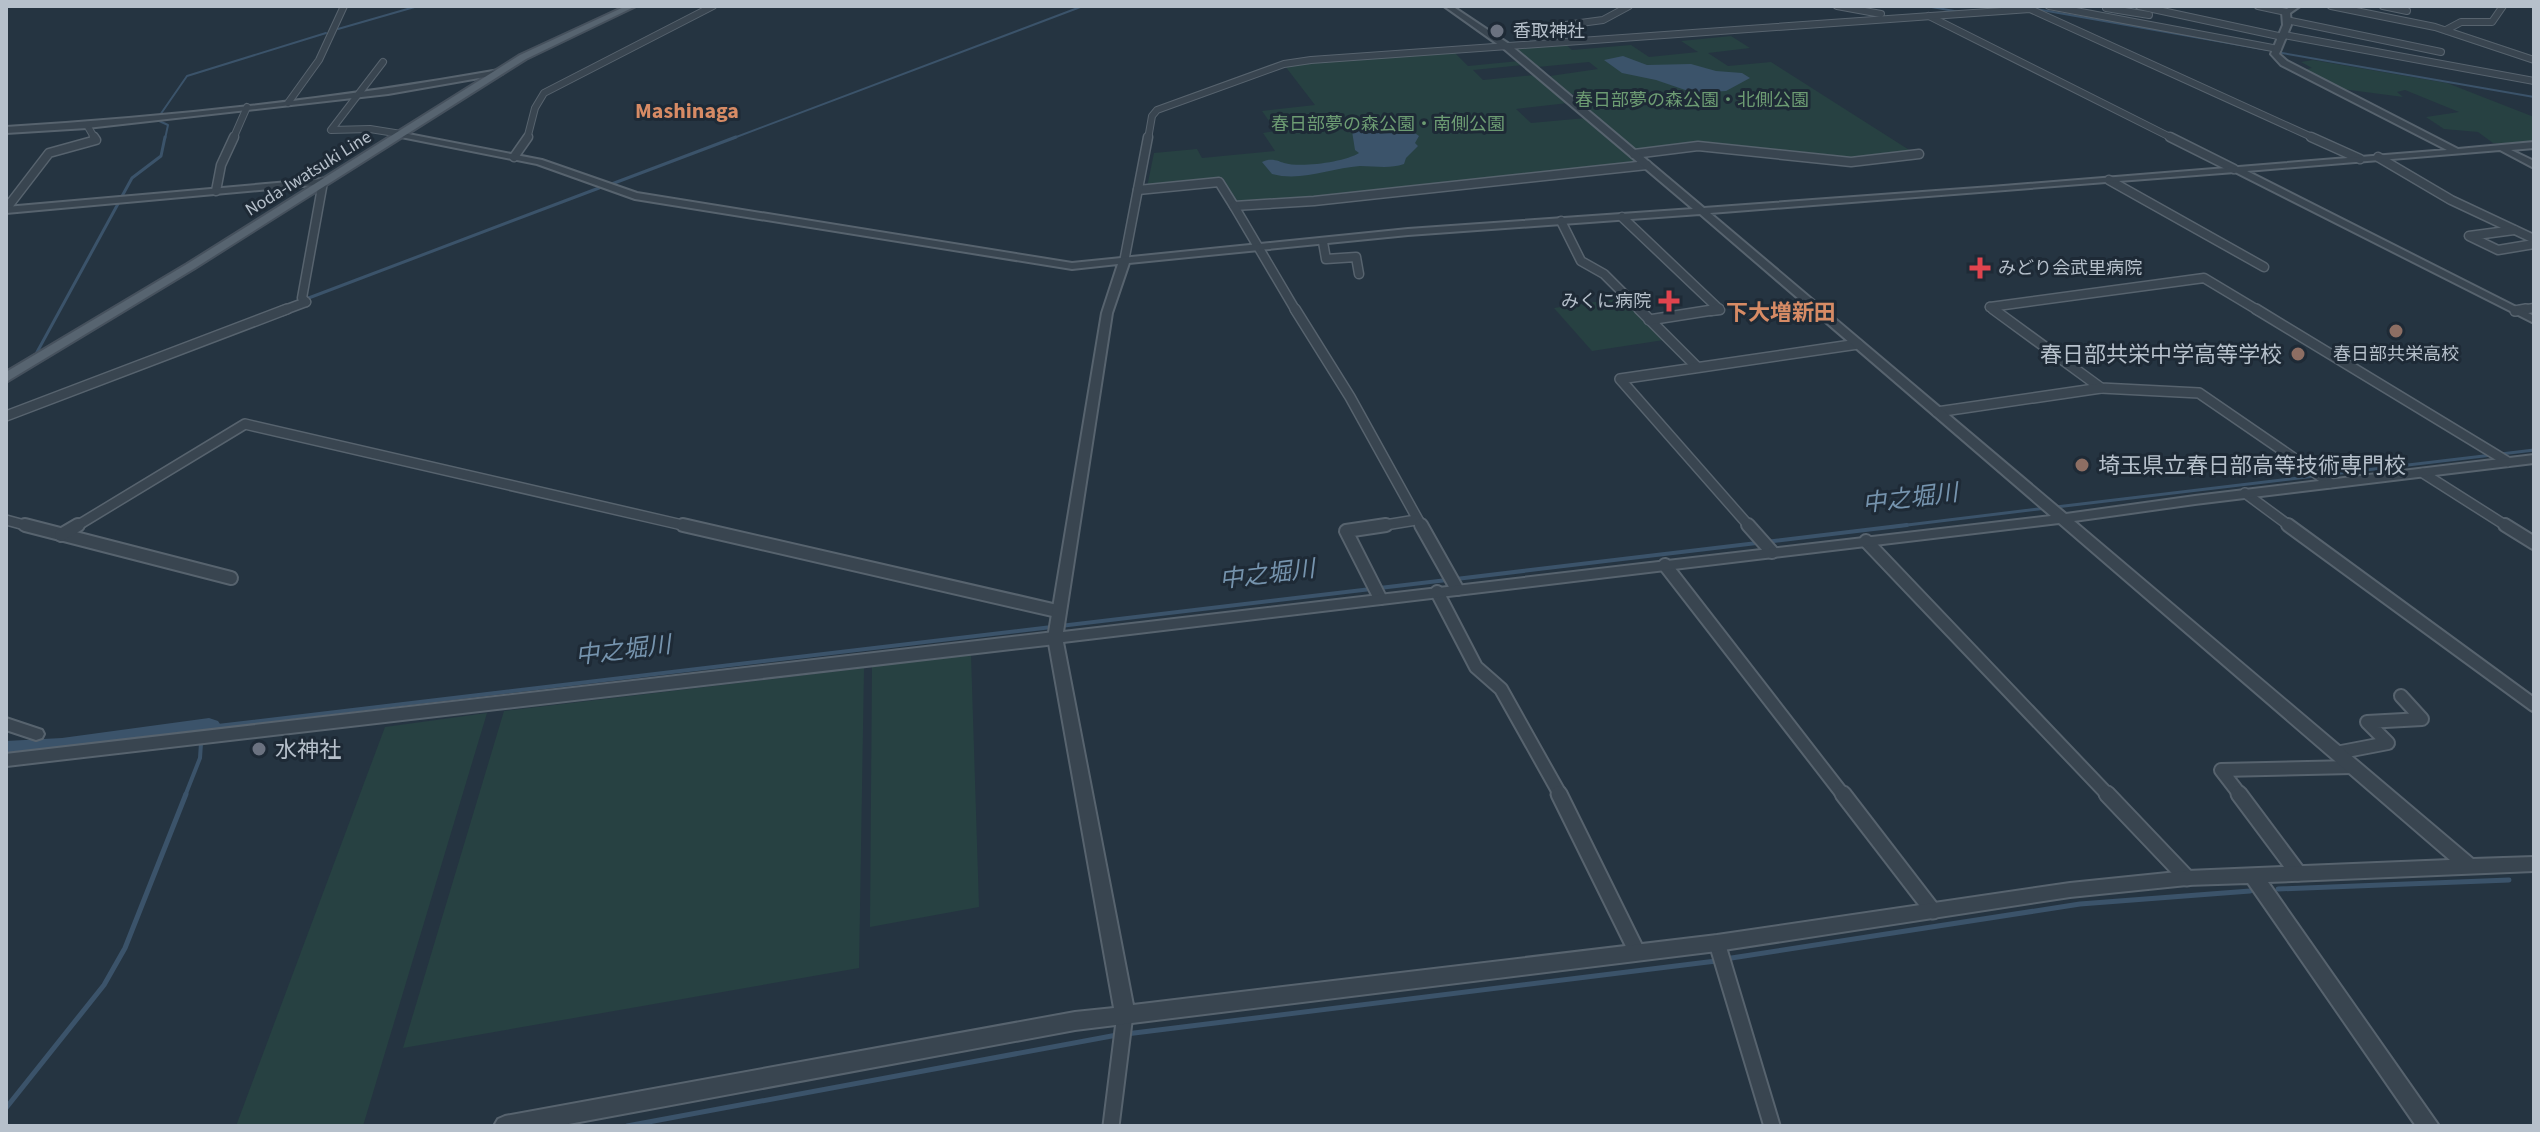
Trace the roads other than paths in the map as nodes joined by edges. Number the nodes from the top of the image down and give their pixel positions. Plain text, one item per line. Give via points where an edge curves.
1 (344, 6) edge
2 (632, 6) edge
3 (713, 6) edge
4 (1447, 6) edge
5 (1629, 6) edge
6 (1837, 6) edge
7 (2049, 6) edge
8 (2139, 6) edge
9 (2258, 6) edge
10 (2297, 6) edge
11 (2331, 6) edge
12 (2388, 6) edge
13 (2503, 6) edge
14 (2032, 7) edge
15 (2107, 7) edge
16 (2180, 7) edge
17 (2344, 7) edge
18 (2077, 8) edge
19 (2209, 11) dead end
20 (2407, 11) dead end
21 (2226, 12) dead end
22 (2174, 14) junction
23 (1929, 15) junction
24 (2102, 15) junction
25 (2286, 16) junction
26 (1897, 18) junction
27 (2195, 21) junction
28 (2248, 22) dead end
29 (2215, 23) junction
30 (2185, 29) junction
31 (2446, 30) junction
32 (2237, 31) junction
33 (2459, 36) junction
34 (2249, 39) dead end
35 (1574, 41) junction
36 (2281, 41) junction
37 (1506, 46) junction
38 (2444, 46) junction
39 (2534, 60) edge
40 (383, 62) dead end
41 (2437, 63) junction
42 (499, 72) junction
43 (2534, 81) edge
44 (359, 96) junction
45 (288, 103) junction
46 (247, 107) junction
47 (87, 125) junction
48 (6, 130) edge
49 (401, 134) junction
50 (2534, 145) edge
51 (2500, 147) junction
52 (2459, 152) junction
53 (1634, 154) junction
54 (1919, 154) dead end
55 (514, 157) junction
56 (2378, 157) junction
57 (2360, 159) junction
58 (1647, 165) junction
59 (2534, 165) edge
60 (2234, 169) junction
61 (2109, 180) junction
62 (323, 182) junction
63 (1138, 190) junction
64 (216, 191) junction
65 (1234, 206) junction
66 (6, 210) edge
67 (1702, 211) junction
68 (1622, 217) junction
69 (1561, 221) junction
70 (2515, 230) junction
71 (2534, 241) edge
72 (1323, 242) junction
73 (1258, 248) junction
74 (1124, 262) junction
75 (2264, 267) dead end
76 (1359, 274) dead end
77 (2534, 308) edge
78 (2515, 311) junction
79 (1649, 320) junction
80 (2534, 320) edge
81 (1858, 344) junction
82 (1696, 366) junction
83 (6, 378) edge
84 (2101, 388) junction
85 (1937, 412) junction
86 (6, 416) edge
87 (2534, 459) edge
88 (2508, 462) junction
89 (2423, 473) junction
90 (2330, 483) junction
91 (2245, 493) junction
92 (2062, 519) junction
93 (6, 520) edge
94 (1416, 520) junction
95 (61, 535) junction
96 (1866, 541) junction
97 (2534, 543) edge
98 (1766, 546) junction
99 (1665, 565) junction
100 (231, 578) dead end
101 (1457, 589) junction
102 (1437, 592) junction
103 (1380, 598) junction
104 (1056, 625) junction
105 (2401, 696) dead end
106 (2534, 705) edge
107 (6, 724) edge
108 (36, 734) dead end
109 (2336, 753) junction
110 (6, 760) edge
111 (2352, 767) junction
112 (2534, 864) edge
113 (2469, 866) junction
114 (2298, 873) junction
115 (2253, 875) junction
116 (2187, 878) junction
117 (1933, 911) junction
118 (1718, 946) junction
119 (1637, 952) junction
120 (1124, 1019) junction
121 (505, 1126) edge
122 (1111, 1126) edge
123 (1772, 1126) edge
124 (2428, 1126) edge

1 - 45 street via 319,60
2 - 42 main road, Noda-Iwatsuki Line
3 - 55 street via 544,93 537,100 525,145
4 - 37 street
5 - 35 street via 1603,20 1558,26
6 - 26 street
7 - 18 street
8 - 22 street
9 - 25 street
10 - 25 street
11 - 17 street
12 - 20 street
13 - 31 street via 2492,22 2461,22
14 - 23 street
14 - 57 street
15 - 24 street
15 - 27 street
16 - 22 street
17 - 31 street
18 - 24 street
19 - 27 street
21 - 29 street
22 - 27 street
23 - 26 street
23 - 60 street
24 - 30 street
25 - 36 street
25 - 38 street
26 - 35 street
27 - 29 street
27 - 30 street
28 - 32 street
29 - 32 street
30 - 36 street
31 - 33 street
32 - 36 street
33 - 38 street
33 - 39 street
34 - 36 street
35 - 37 street
36 - 41 street
36 - 52 street via 2275,54 2290,68
37 - 53 street
37 - 63 street via 1295,61 1176,101 1152,116
38 - 41 street
40 - 44 street
41 - 43 street
42 - 44 street
42 - 49 main road, Noda-Iwatsuki Line
44 - 45 street
44 - 49 street via 331,130
45 - 46 street
46 - 47 street
46 - 64 street via 221,165
47 - 48 street
47 - 66 street via 96,140 49,153
49 - 55 street
49 - 62 main road, Noda-Iwatsuki Line
50 - 51 street
51 - 52 street
51 - 59 street
52 - 56 street
53 - 54 street via 1698,146 1851,162
53 - 58 street
55 - 74 street via 635,196 1072,266
56 - 57 street
56 - 70 street
57 - 60 street
58 - 65 street
58 - 67 street
60 - 61 street
60 - 78 street
61 - 67 street
61 - 75 street
62 - 64 street
62 - 83 main road, Noda-Iwatsuki Line
62 - 86 street via 304,300
63 - 65 street via 1219,182
63 - 74 street
64 - 66 street
65 - 73 street
67 - 68 street
67 - 81 street
68 - 69 street
68 - 79 street via 1720,310
69 - 72 street
69 - 79 street via 1581,261 1604,274
70 - 71 street
70 - 71 street via 2469,236 2498,250
72 - 73 street
72 - 76 street via 1326,259 1356,257
73 - 74 street
73 - 94 street via 1350,397
74 - 104 street via 1107,313
77 - 78 street
78 - 80 street
79 - 82 street
81 - 82 street
81 - 85 street
82 - 98 street via 1620,379
84 - 85 street
84 - 88 street via 1990,307 2204,278
84 - 90 street via 2199,393
85 - 92 street
87 - 88 street
88 - 89 street
89 - 90 street
89 - 97 street
90 - 91 street
91 - 92 street
91 - 106 street
92 - 96 street
92 - 109 street
93 - 95 street
94 - 101 street
94 - 103 street via 1346,531
95 - 100 street
95 - 104 street via 245,424
96 - 98 street
96 - 116 street
98 - 99 street
99 - 101 street
99 - 117 street
101 - 102 street
102 - 103 street
102 - 119 street via 1476,667 1501,689 1576,824
103 - 104 street
104 - 110 street
104 - 120 street
105 - 109 street via 2422,719 2367,722 2388,743
107 - 108 street
109 - 111 street
111 - 113 street
111 - 114 street via 2221,770
112 - 113 street
113 - 114 street
114 - 115 street
115 - 116 street
115 - 124 street
116 - 117 street
117 - 118 street
118 - 119 street
118 - 123 street
119 - 120 street
120 - 121 street
120 - 122 street

